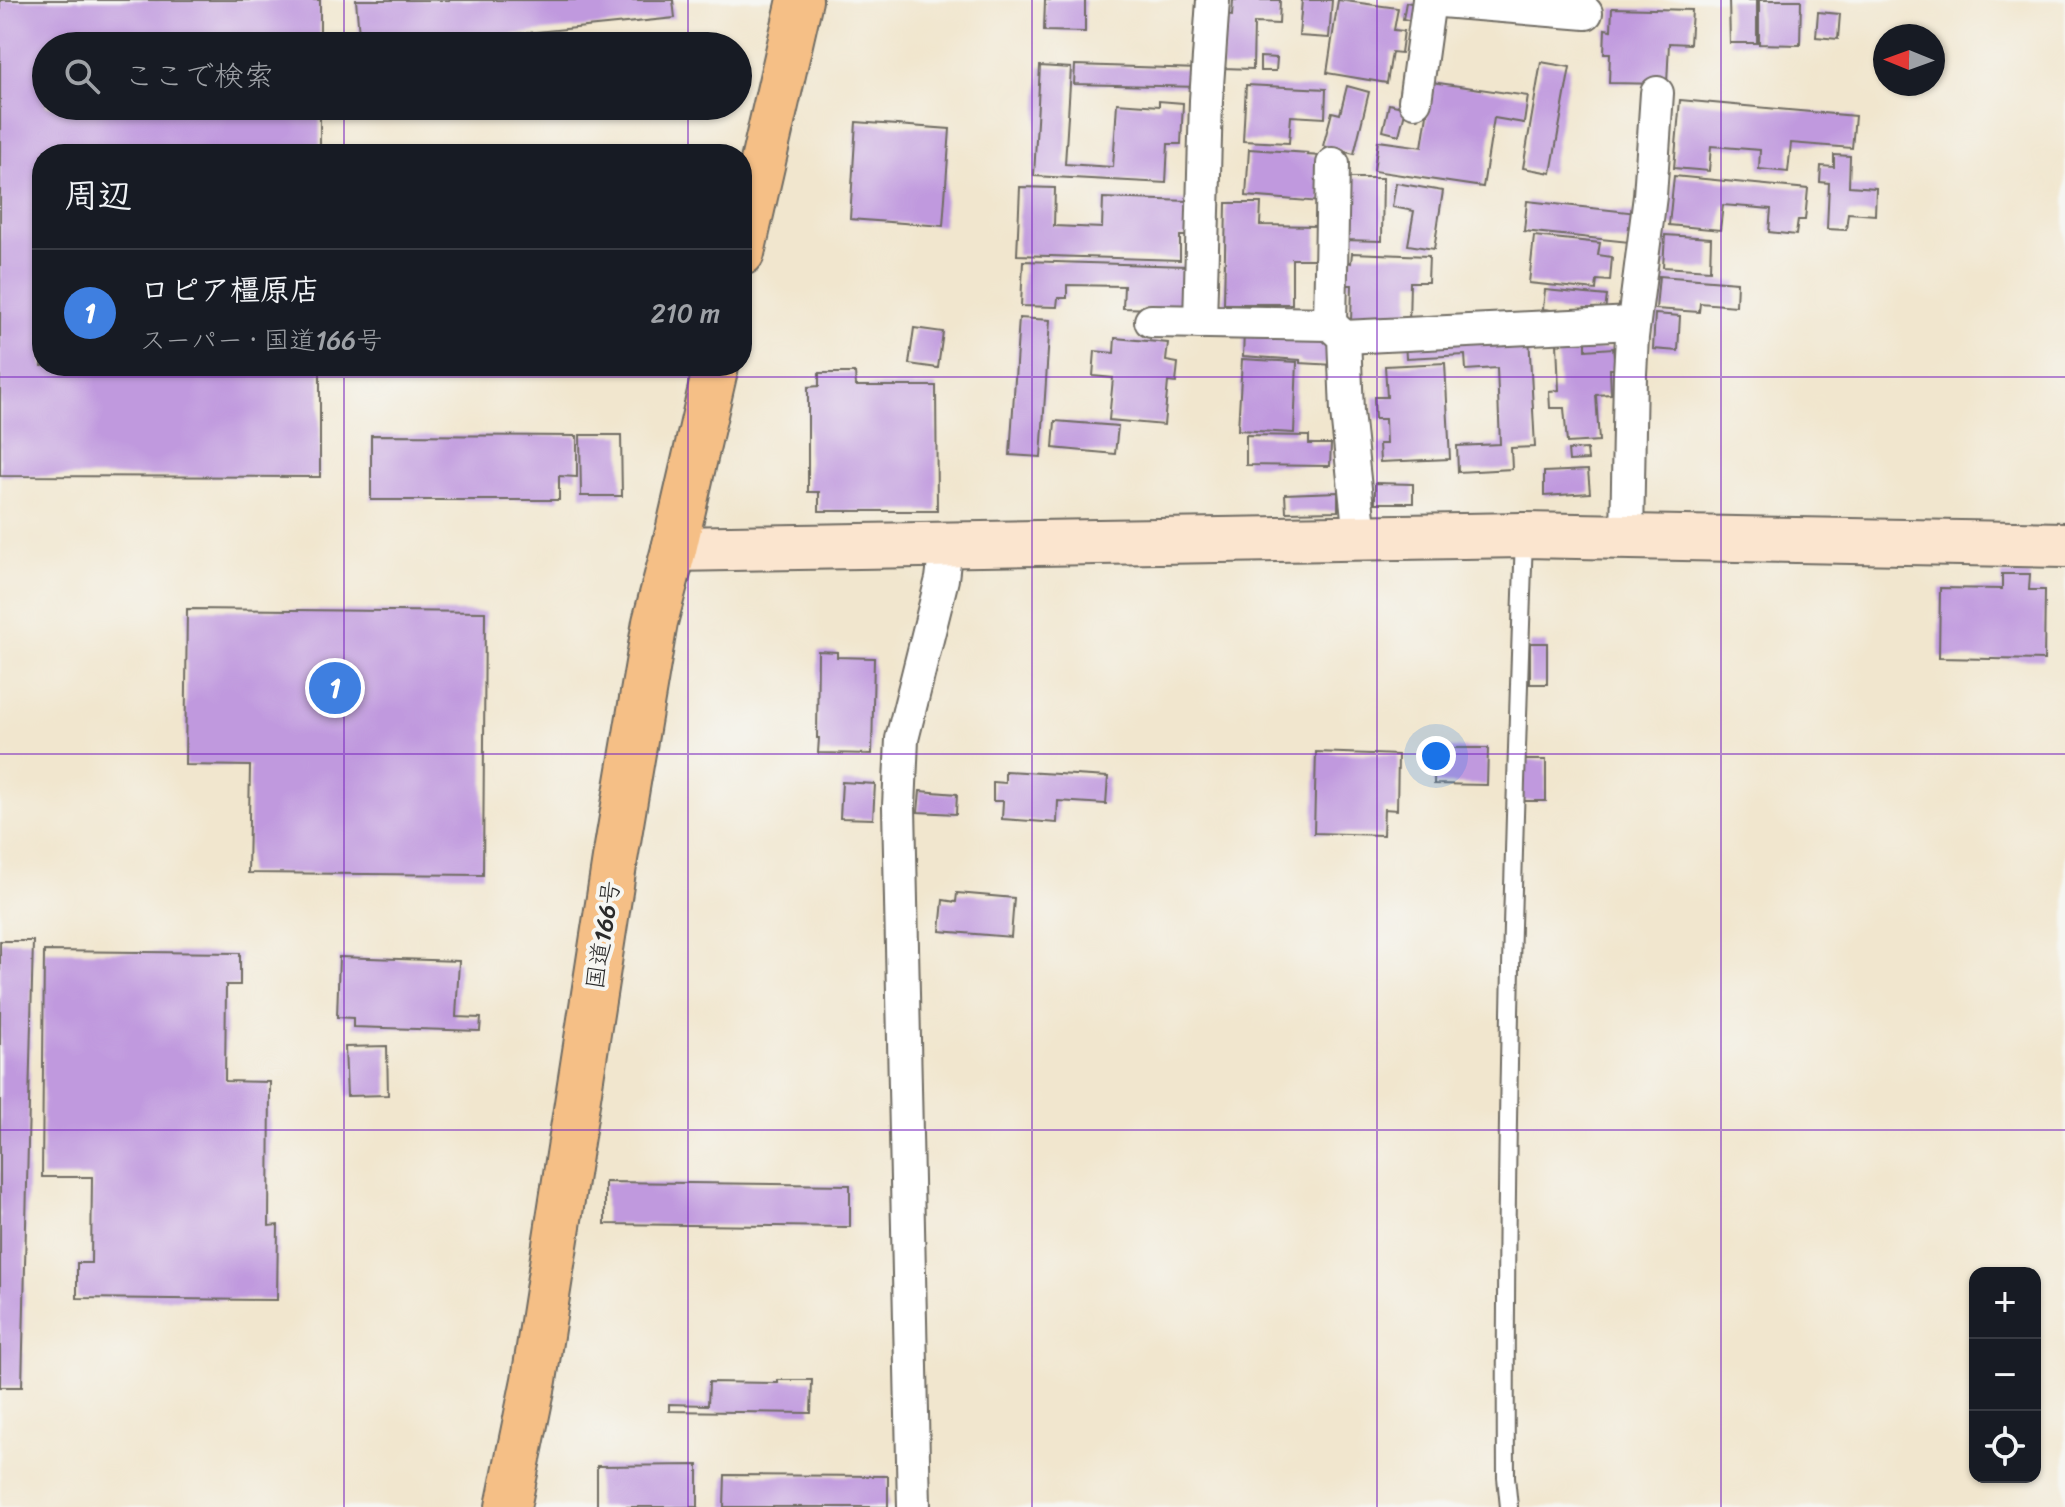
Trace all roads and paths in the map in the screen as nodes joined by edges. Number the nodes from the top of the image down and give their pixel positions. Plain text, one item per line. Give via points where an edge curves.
1 (800, 0) edge
2 (1213, 0) edge
3 (1429, 0) edge
4 (1586, 13) dead end
5 (1657, 93) dead end
6 (1415, 101) dead end
7 (1333, 164) dead end
8 (752, 209) edge
9 (1151, 321) dead end
10 (1200, 322) junction
11 (1633, 323) junction
12 (1337, 330) junction
13 (714, 376) edge
14 (1524, 535) junction
15 (1360, 537) junction
16 (1627, 537) junction
17 (946, 545) junction
18 (2065, 545) edge
19 (674, 549) junction
20 (508, 1507) edge
21 (914, 1507) edge
22 (1509, 1507) edge

1 - 8 highway
2 - 10 street
3 - 4 street
3 - 6 street
5 - 11 street
7 - 12 street
9 - 10 street
10 - 12 street
11 - 12 street
11 - 16 street
12 - 15 street
13 - 19 highway, 国道166号
14 - 15 street
14 - 16 street
14 - 22 lane via 1505,1267
15 - 17 street
16 - 18 street
17 - 19 street
17 - 21 street via 902,739 899,807
19 - 20 highway, 国道166号 via 653,637 534,1380

